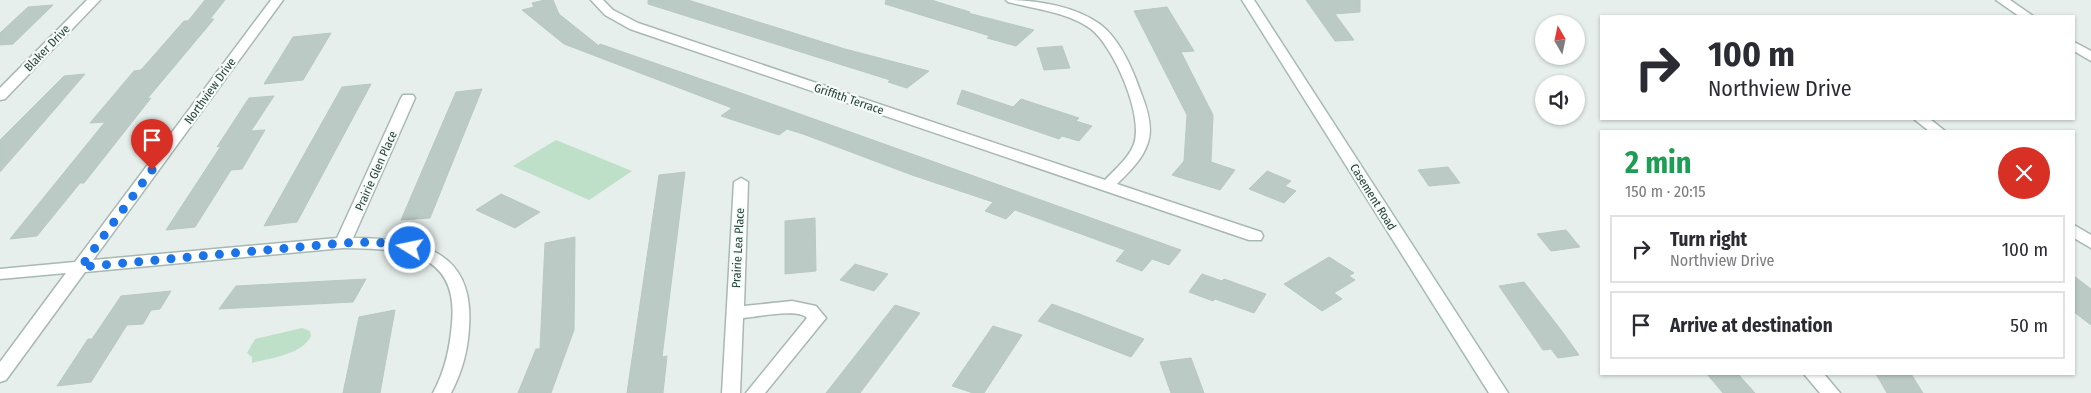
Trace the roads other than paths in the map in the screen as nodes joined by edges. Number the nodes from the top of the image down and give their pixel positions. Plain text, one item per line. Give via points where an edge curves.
1 (94, 0) edge
2 (277, 0) edge
3 (597, 0) edge
4 (1012, 0) edge
5 (1248, 0) edge
6 (2002, 0) edge
7 (2025, 15) edge
8 (2075, 47) edge
9 (2091, 57) edge
10 (0, 96) edge
11 (408, 98) dead end
12 (1922, 120) edge
13 (1937, 130) edge
14 (741, 182) dead end
15 (1108, 186) junction
16 (2075, 231) edge
17 (1255, 236) dead end
18 (343, 243) junction
19 (2091, 243) edge
20 (81, 267) junction
21 (0, 274) edge
22 (735, 313) junction
23 (0, 375) edge
24 (1814, 375) edge
25 (442, 393) edge
26 (731, 393) edge
27 (755, 393) edge
28 (1500, 393) edge
29 (1831, 393) edge

1 - 10 street, Blaker Drive
2 - 20 street, Northview Drive
3 - 15 street, Griffith Terrace via 615,17 634,26
4 - 15 street via 1080,19 1110,38 1142,112 1144,128 1140,144
5 - 28 street, Casement Road
6 - 7 street
8 - 9 street
11 - 18 street, Prairie Glen Place
12 - 13 street
14 - 22 street, Prairie Lea Place
15 - 17 street, Griffith Terrace
16 - 19 street
18 - 20 street
18 - 25 street via 376,242 421,251 439,260 454,276 463,297 464,316 452,376
20 - 21 street
20 - 23 street, Northview Drive
22 - 26 street, Prairie Lea Place
22 - 27 street via 792,307 810,310 817,318
24 - 29 street

